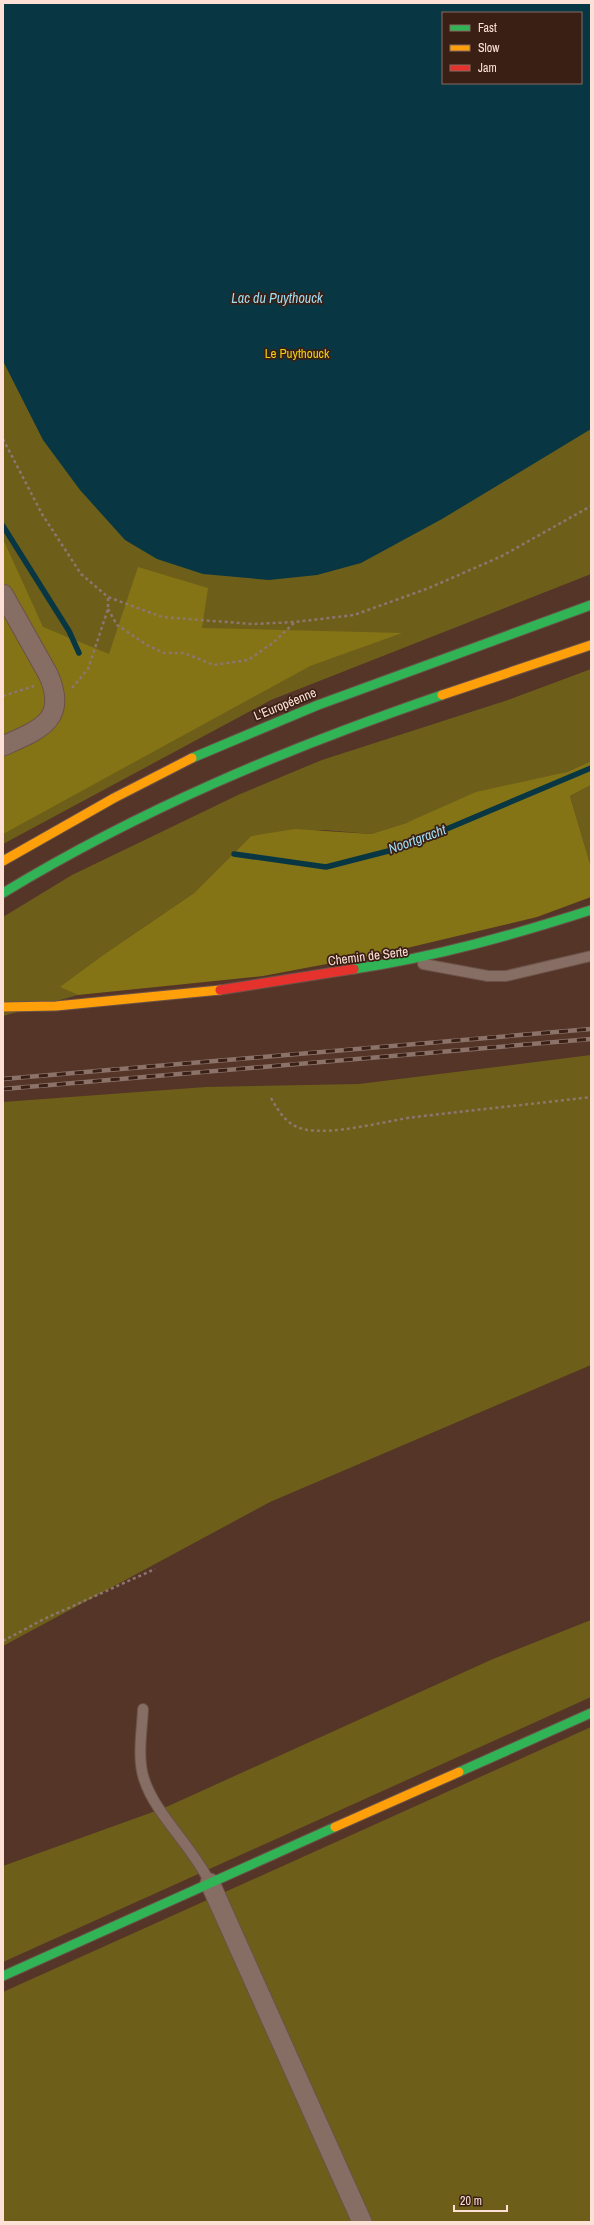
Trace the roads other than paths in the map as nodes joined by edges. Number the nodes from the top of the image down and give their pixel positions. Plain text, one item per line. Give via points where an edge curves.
1 (3, 594) edge
2 (591, 605) edge
3 (591, 644) edge
4 (3, 746) edge
5 (3, 861) edge
6 (3, 893) edge
7 (591, 910) edge
8 (591, 956) edge
9 (403, 962) junction
10 (3, 1006) edge
11 (143, 1709) dead end
12 (591, 1712) edge
13 (210, 1883) junction
14 (3, 1976) edge
15 (362, 2222) edge

1 - 4 street via 52,684 55,706 50,719 40,729
2 - 5 main road, L'Européenne via 370,684 232,740 118,796
3 - 6 main road via 384,715 251,766 121,826
7 - 9 main road via 522,932
8 - 9 lane, Chemin de Serte via 506,976 488,976 432,964
9 - 10 main road, Chemin de Serte via 217,990 40,1007
11 - 13 lane via 144,1780 153,1800 199,1861
12 - 13 main road
13 - 14 main road
13 - 15 street

